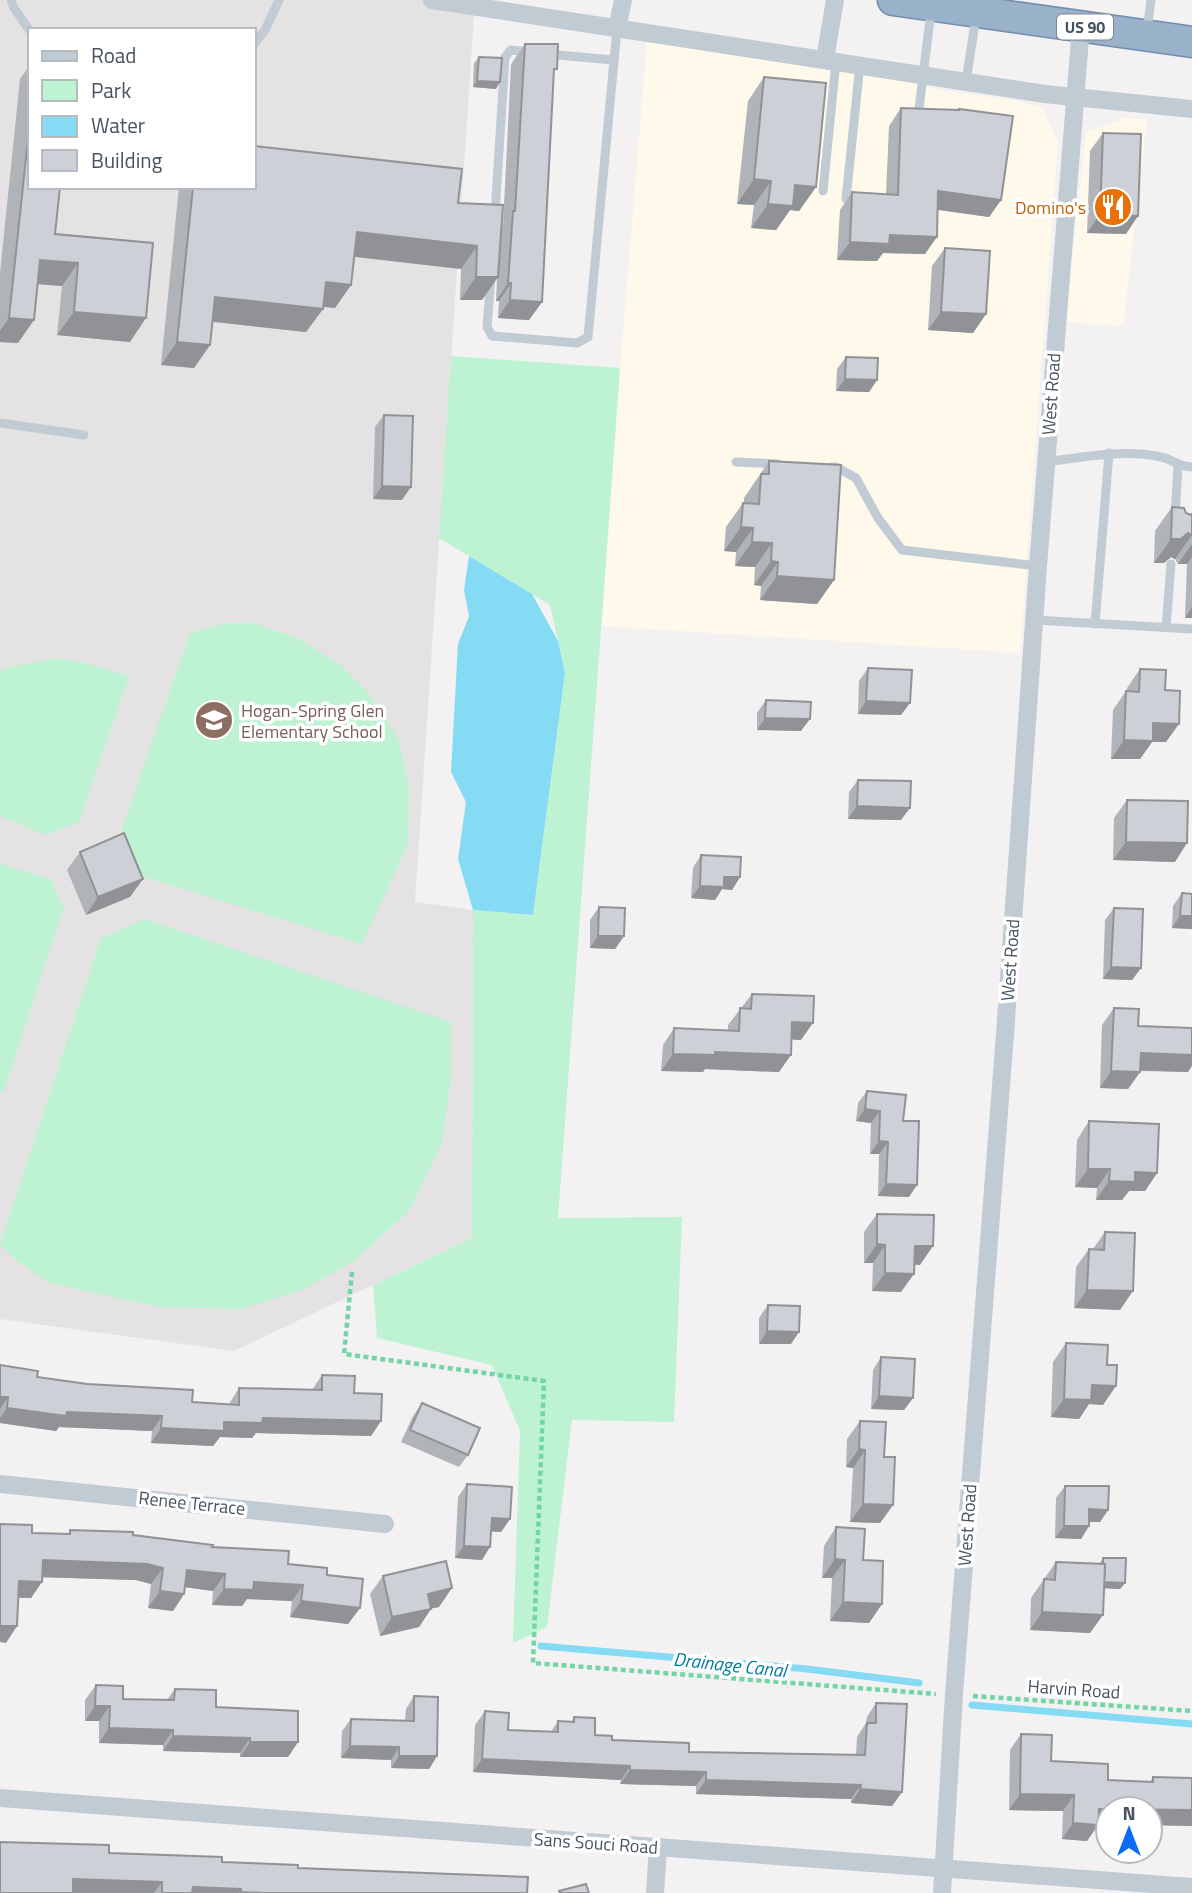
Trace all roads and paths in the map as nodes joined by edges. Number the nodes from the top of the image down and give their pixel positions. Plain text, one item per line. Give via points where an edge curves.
1 (11, 0) edge
2 (279, 0) edge
3 (432, 0) edge
4 (623, 0) edge
5 (835, 0) edge
6 (893, 0) edge
7 (1151, 0) edge
8 (932, 5) junction
9 (978, 6) edge
10 (1080, 26) junction
11 (28, 29) edge
12 (617, 29) junction
13 (1147, 36) junction
14 (256, 41) edge
15 (1192, 42) edge
16 (613, 60) junction
17 (831, 60) junction
18 (860, 64) junction
19 (923, 74) junction
20 (966, 81) junction
21 (1073, 98) junction
22 (1192, 109) edge
23 (918, 117) edge
24 (823, 191) dead end
25 (846, 199) dead end
26 (495, 219) edge
27 (491, 273) edge
28 (0, 423) edge
29 (84, 435) dead end
30 (1109, 453) junction
31 (736, 462) dead end
32 (1046, 462) junction
33 (786, 465) edge
34 (1178, 466) junction
35 (824, 467) edge
36 (1192, 467) edge
37 (1174, 532) edge
38 (1171, 564) dead end
39 (1038, 566) junction
40 (1035, 620) junction
41 (1095, 624) junction
42 (1167, 627) junction
43 (1192, 629) edge
44 (352, 1272) dead end
45 (0, 1484) edge
46 (385, 1524) dead end
47 (954, 1694) junction
48 (1192, 1711) edge
49 (0, 1798) edge
50 (658, 1848) junction
51 (944, 1869) junction
52 (1192, 1887) edge
53 (655, 1893) edge
54 (942, 1893) edge

1 - 11 lane
2 - 14 lane
3 - 12 street
4 - 12 street
5 - 17 street
6 - 8 highway, US 90
7 - 13 lane
8 - 9 highway, US 90
8 - 19 lane
9 - 10 highway, US 90
9 - 20 lane
10 - 13 highway, US 90
10 - 21 street, West Road
12 - 16 lane
12 - 17 street
13 - 15 highway, US 90
16 - 26 lane via 511,50 505,57
16 - 27 lane via 588,337 577,343 492,336 487,327
17 - 18 street
17 - 24 lane
18 - 19 street
18 - 25 lane
19 - 20 street
19 - 23 lane
20 - 21 street
21 - 22 street
21 - 32 street, West Road
28 - 29 lane
30 - 32 lane
30 - 34 lane via 1164,457
30 - 41 lane
31 - 33 lane
32 - 39 street, West Road
34 - 36 lane
34 - 37 lane
35 - 39 lane via 836,467 856,478 902,550
38 - 42 lane
39 - 40 street, West Road
40 - 41 lane
40 - 47 street, West Road
41 - 42 lane
42 - 43 lane
44 - 47 path, Harvin Road via 344,1354 544,1381 533,1663
45 - 46 street, Renee Terrace
47 - 48 path, Harvin Road
47 - 51 street, West Road
49 - 50 street, Sans Souci Road
50 - 51 street, Sans Souci Road
50 - 53 street
51 - 52 street, Sans Souci Road
51 - 54 street, West Road

